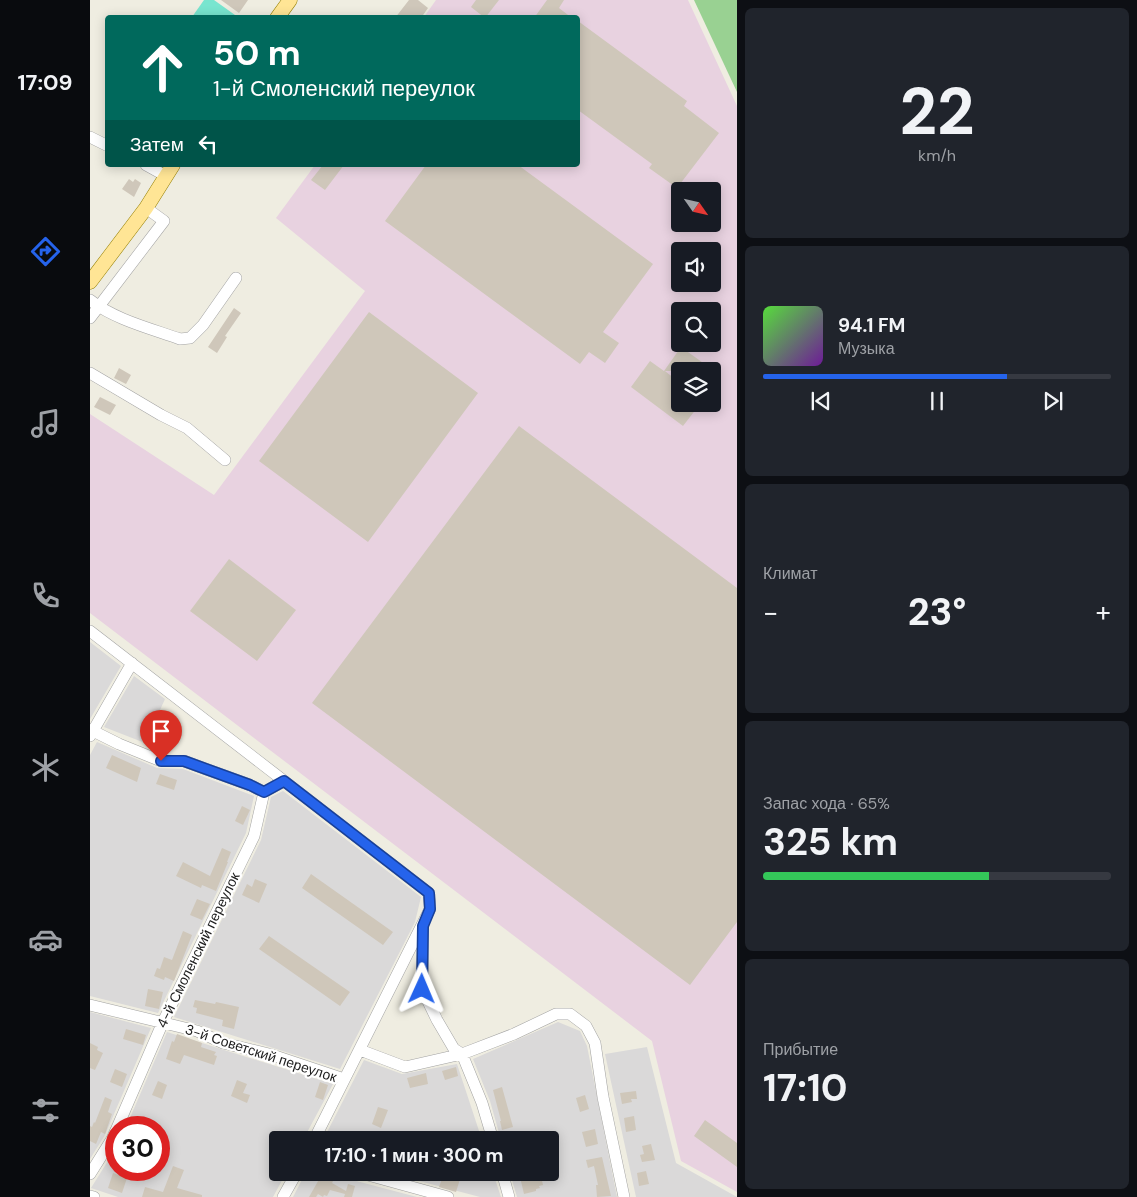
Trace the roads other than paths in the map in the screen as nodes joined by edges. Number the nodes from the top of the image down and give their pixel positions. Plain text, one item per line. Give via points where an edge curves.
1 (290, 0) edge
2 (279, 15) edge
3 (90, 137) edge
4 (105, 144) edge
5 (156, 167) edge
6 (170, 170) edge
7 (146, 208) junction
8 (236, 278) dead end
9 (90, 282) edge
10 (94, 303) edge
11 (90, 318) edge
12 (90, 373) edge
13 (225, 460) dead end
14 (90, 631) edge
15 (132, 663) junction
16 (91, 732) edge
17 (284, 781) junction
18 (264, 792) junction
19 (423, 926) junction
20 (90, 1005) edge
21 (163, 1022) junction
22 (360, 1050) junction
23 (462, 1054) junction
24 (344, 1079) junction
25 (123, 1116) edge
26 (318, 1131) edge
27 (490, 1131) edge
28 (105, 1150) edge
29 (90, 1174) edge
30 (292, 1181) edge
31 (390, 1181) edge
32 (505, 1181) edge
33 (90, 1196) edge
34 (94, 1197) edge
35 (283, 1197) edge
36 (448, 1197) edge
37 (509, 1197) edge
38 (624, 1197) edge

1 - 2 main road
3 - 4 street
5 - 6 street
6 - 7 main road
7 - 9 main road
7 - 10 street via 164,222
8 - 10 street via 190,338 180,339 121,318
10 - 11 street
12 - 13 street via 187,428
14 - 15 street
15 - 16 street
15 - 17 street
16 - 18 street via 161,761 184,761
17 - 18 street
17 - 19 street via 429,893 430,909
18 - 21 street, 4-й Смоленский переулок via 254,836
19 - 22 street
19 - 23 street via 422,989 454,1049
20 - 21 street, 3-й Советский переулок
21 - 24 street, 3-й Советский переулок
21 - 25 street, 4-й Смоленский переулок
22 - 23 street via 405,1067
22 - 24 street
23 - 27 street
23 - 38 street via 556,1014 570,1014 586,1026 595,1043
24 - 26 street
28 - 29 street, 4-й Смоленский переулок
30 - 35 street
31 - 36 street
32 - 37 street
33 - 34 street

